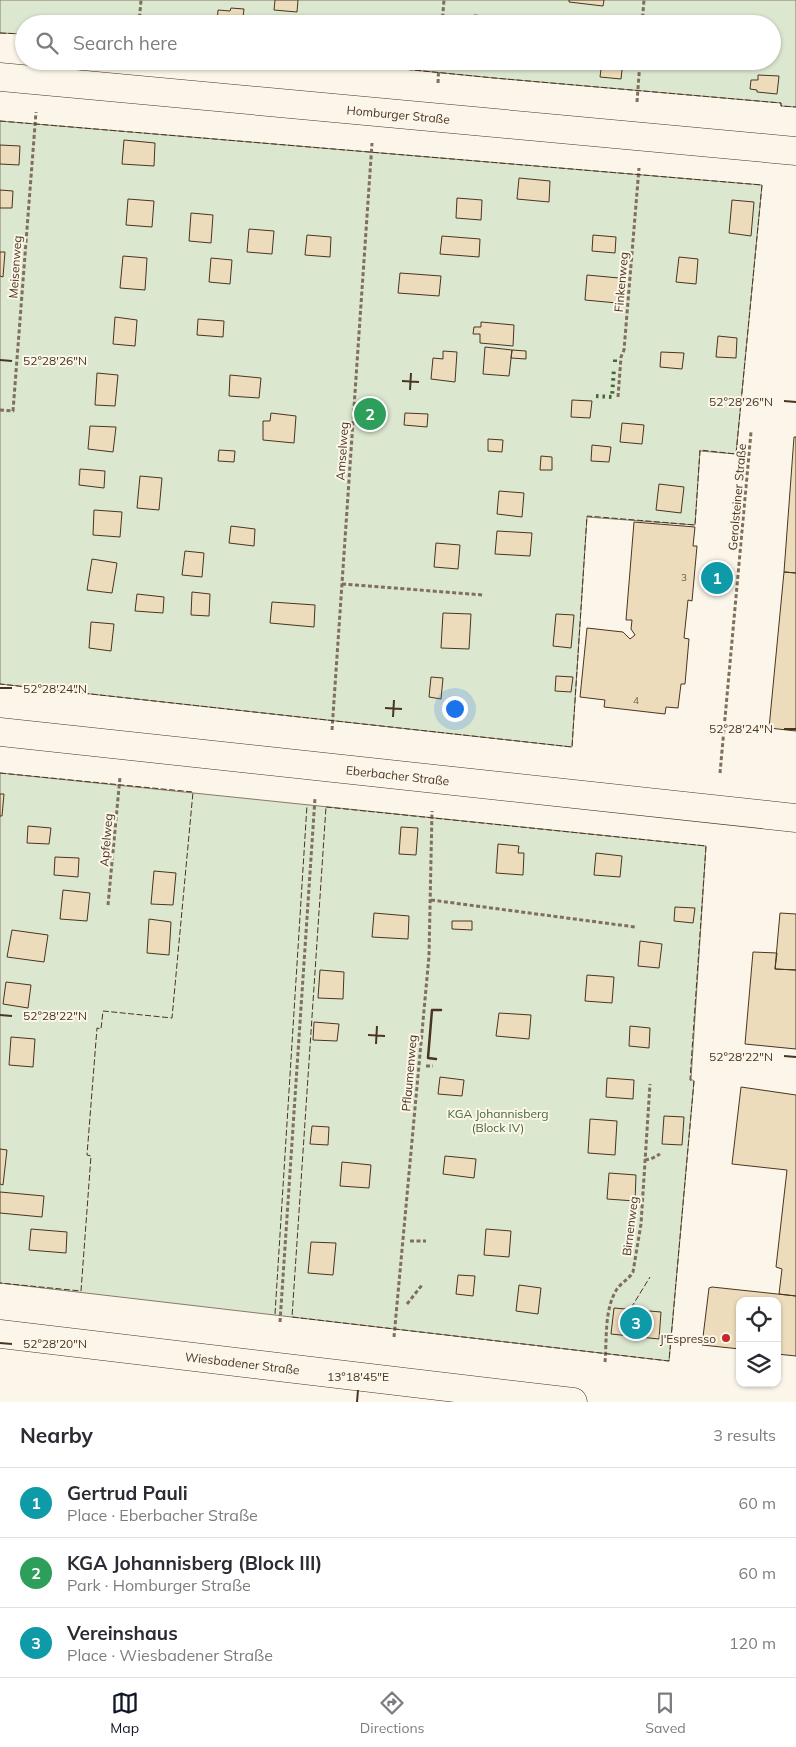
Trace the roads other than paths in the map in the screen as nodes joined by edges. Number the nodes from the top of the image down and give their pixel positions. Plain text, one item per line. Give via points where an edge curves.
1 (0, 77) edge
2 (796, 151) edge
3 (0, 732) edge
4 (796, 818) edge
5 (0, 1334) edge
6 (573, 1402) edge

1 - 2 street, Homburger Straße
3 - 4 street, Eberbacher Straße
5 - 6 street, Wiesbadener Straße

